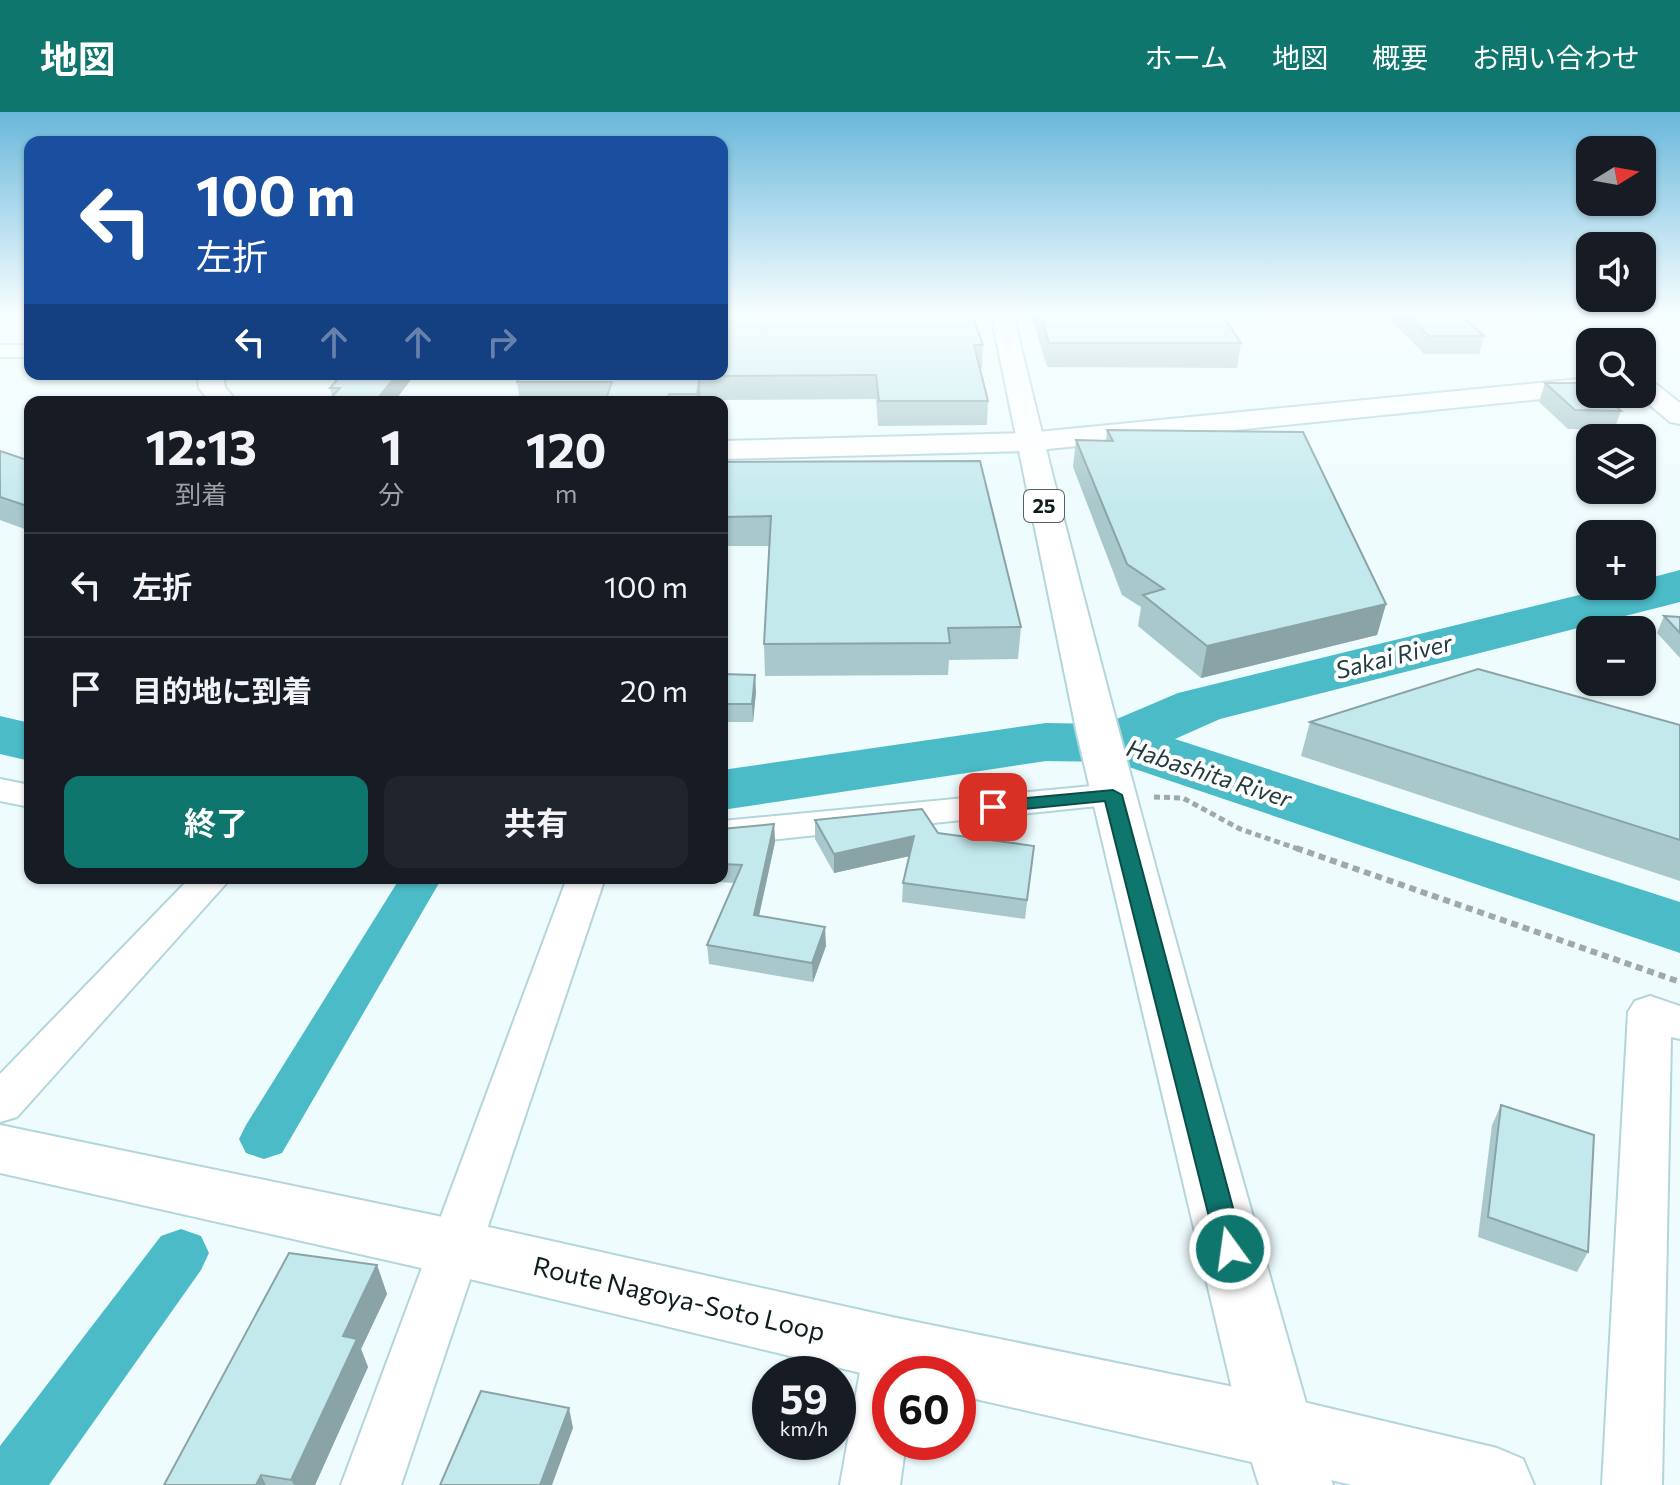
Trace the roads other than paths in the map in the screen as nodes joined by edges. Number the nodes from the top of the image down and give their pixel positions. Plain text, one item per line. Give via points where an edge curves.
1 (1015, 378) edge
2 (1576, 387) edge
3 (1656, 388) edge
4 (1680, 416) edge
5 (1028, 442) junction
6 (728, 450) edge
7 (1111, 788) junction
8 (0, 790) edge
9 (24, 795) edge
10 (728, 832) edge
11 (206, 884) edge
12 (584, 884) edge
13 (1680, 1023) edge
14 (0, 1104) edge
15 (0, 1149) edge
16 (457, 1248) junction
17 (892, 1349) junction
18 (1287, 1458) edge
19 (371, 1485) edge
20 (870, 1485) edge
21 (1497, 1485) edge
22 (1632, 1485) edge

1 - 5 main road, 25
2 - 5 main road
3 - 4 main road
5 - 6 main road
5 - 7 main road, 25
7 - 10 street
7 - 18 main road, 25
8 - 9 street
11 - 14 street
12 - 16 street
13 - 22 street via 1650,1012
15 - 16 main road, Route Nagoya-Soto Loop
16 - 17 main road, Route Nagoya-Soto Loop
16 - 19 street
17 - 18 main road, Route Nagoya-Soto Loop
17 - 20 street
18 - 21 main road, Route Nagoya-Soto Loop

